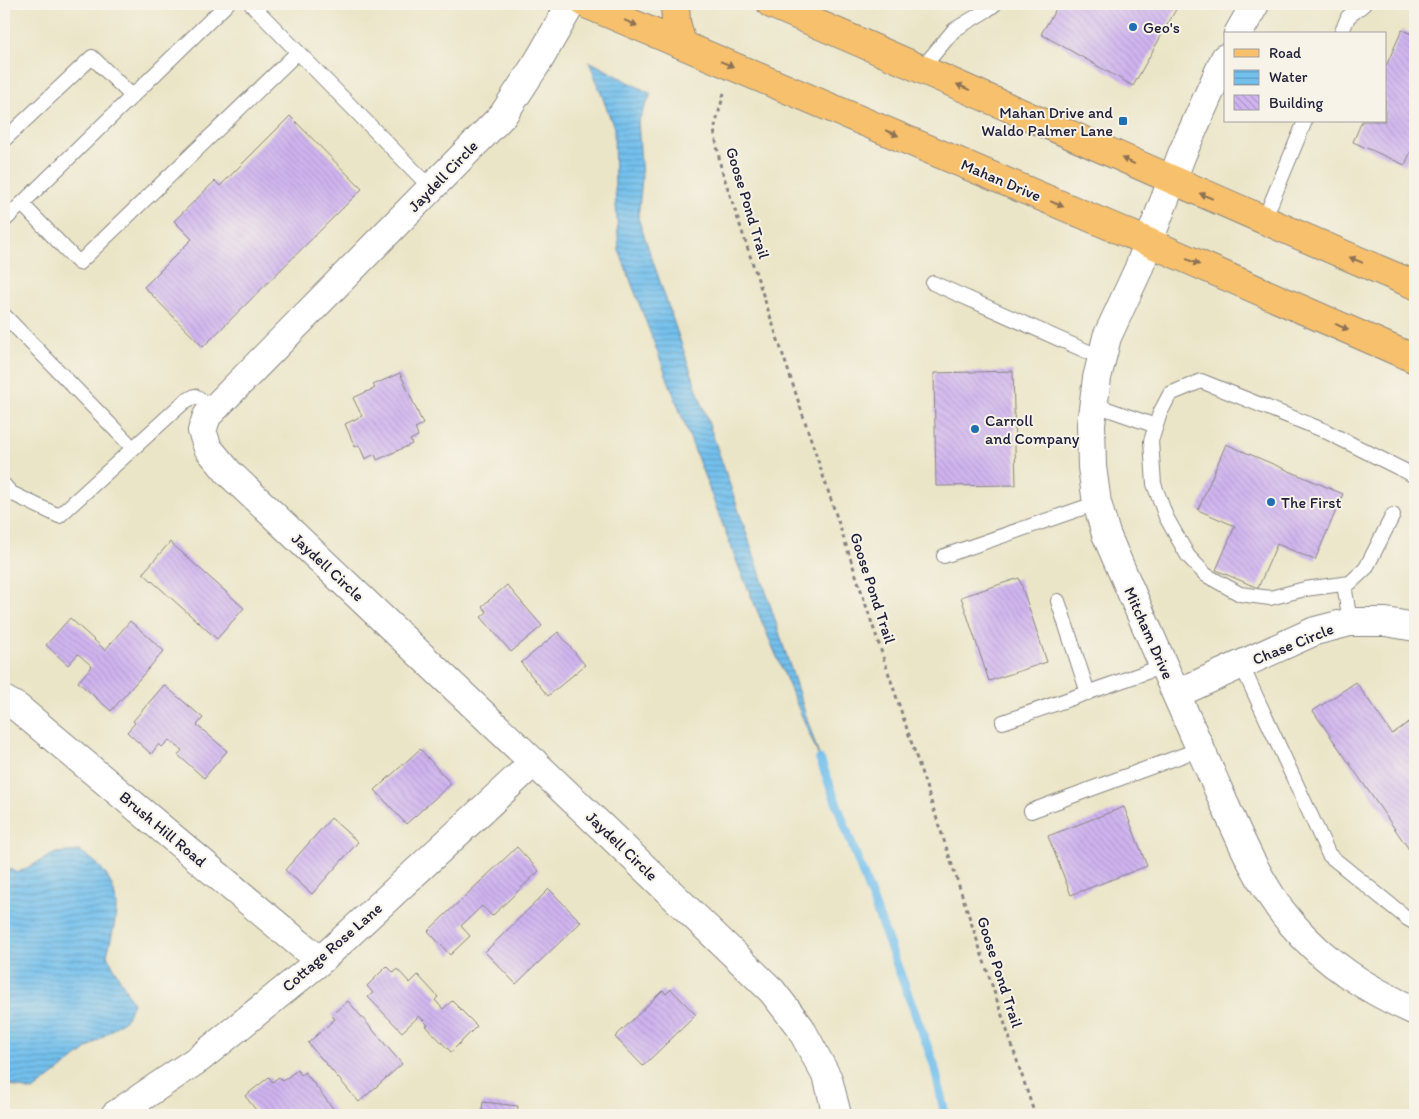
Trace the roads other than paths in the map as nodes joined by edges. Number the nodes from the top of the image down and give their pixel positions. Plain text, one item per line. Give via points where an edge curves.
1 (227, 4) edge
2 (251, 4) edge
3 (572, 4) edge
4 (586, 4) edge
5 (675, 4) edge
6 (771, 4) edge
7 (995, 4) edge
8 (1255, 4) edge
9 (1364, 4) edge
10 (1239, 32) edge
11 (1342, 32) edge
12 (682, 44) junction
13 (298, 52) junction
14 (1224, 60) edge
15 (922, 68) junction
16 (132, 96) junction
17 (1305, 122) edge
18 (4, 140) edge
19 (1172, 181) junction
20 (431, 188) junction
21 (22, 204) junction
22 (1264, 220) junction
23 (4, 221) edge
24 (1148, 242) junction
25 (933, 282) dead end
26 (1415, 285) edge
27 (4, 315) edge
28 (1102, 358) junction
29 (1415, 359) edge
30 (1093, 404) junction
31 (215, 408) junction
32 (1156, 426) junction
33 (133, 448) junction
34 (1415, 476) edge
35 (6, 493) edge
36 (1097, 503) junction
37 (1393, 516) dead end
38 (944, 556) dead end
39 (1344, 584) junction
40 (1058, 601) dead end
41 (1350, 622) junction
42 (1415, 627) edge
43 (1242, 664) junction
44 (1164, 666) junction
45 (1088, 693) junction
46 (1176, 694) junction
47 (4, 700) edge
48 (1003, 722) dead end
49 (1200, 749) junction
50 (534, 762) junction
51 (1031, 811) dead end
52 (1415, 923) edge
53 (320, 961) junction
54 (1415, 1011) edge
55 (116, 1115) edge
56 (837, 1115) edge

1 - 16 lane
2 - 13 lane
3 - 20 street, Jaydell Circle via 503,115
4 -> 12 main road, Mahan Drive
5 - 12 main road
6 - 15 main road
7 - 15 lane via 954,30
8 - 10 street
9 - 11 lane via 1348,17
12 -> 24 main road, Mahan Drive
13 - 20 lane
13 - 21 lane via 79,263
14 - 19 street, Mitcham Drive
19 -> 15 main road
16 - 18 lane via 92,57
16 - 21 lane
17 - 22 lane
22 -> 19 main road
19 - 24 street, Mitcham Drive
20 - 31 street, Jaydell Circle
21 - 23 lane
26 -> 22 main road
24 - 28 street, Mitcham Drive via 1107,337
24 -> 29 main road, Mahan Drive
25 - 28 lane
27 - 33 lane
28 - 30 street, Mitcham Drive
30 - 32 lane
30 - 36 street, Mitcham Drive via 1092,467
31 - 33 lane via 195,396
31 - 50 street, Jaydell Circle via 207,416 202,431 208,448 229,474
32 - 34 lane via 1170,394 1201,381 1323,430
32 - 39 lane via 1151,442 1154,484 1174,533 1188,556 1206,575 1240,594 1270,598
33 - 35 lane via 59,516
36 - 38 lane
36 - 44 street, Mitcham Drive via 1106,534
37 - 39 lane via 1366,568 1350,583
39 - 41 lane
40 - 45 lane
41 - 42 street, Chase Circle via 1386,622
41 - 43 street, Chase Circle via 1315,631
43 - 46 street, Chase Circle
43 - 52 lane via 1329,855
44 - 45 lane
44 - 46 street, Mitcham Drive
45 - 48 lane
46 - 49 street, Mitcham Drive
47 - 53 street, Brush Hill Road via 18,708
49 - 51 lane
49 - 54 street, Mitcham Drive via 1241,840 1269,892 1291,923 1346,974
50 - 53 street, Cottage Rose Lane
50 - 56 street, Jaydell Circle via 772,991 800,1027 828,1079
53 - 55 street, Cottage Rose Lane via 200,1058

